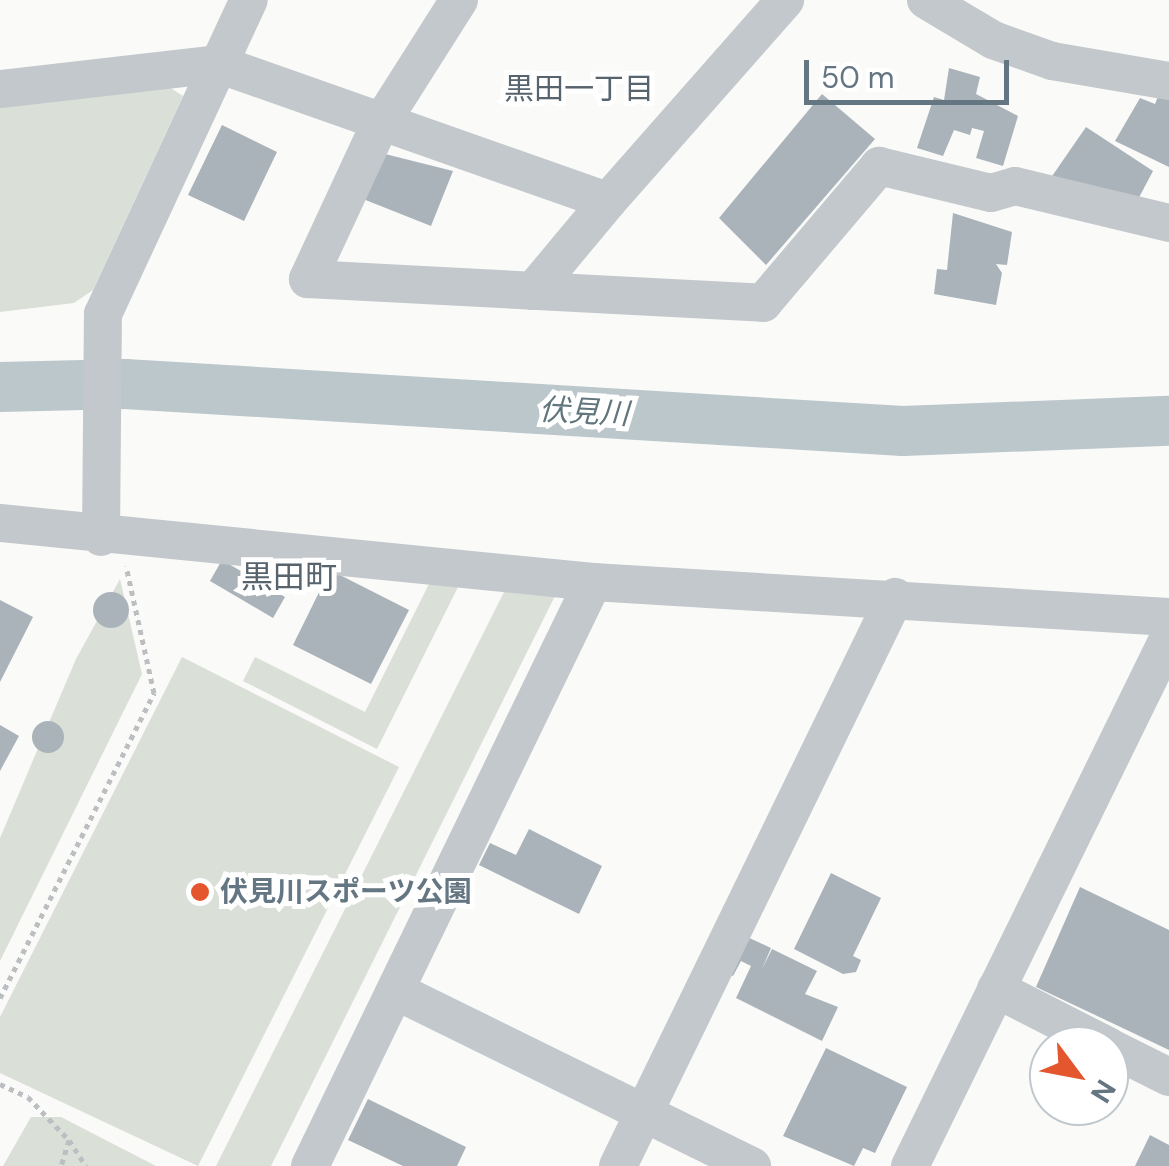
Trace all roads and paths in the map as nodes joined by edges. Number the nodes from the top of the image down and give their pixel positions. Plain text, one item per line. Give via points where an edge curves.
1 (249, 0) edge
2 (459, 0) edge
3 (785, 0) edge
4 (926, 0) edge
5 (218, 64) junction
6 (1169, 82) edge
7 (0, 89) edge
8 (379, 126) junction
9 (608, 201) junction
10 (1169, 223) edge
11 (533, 291) junction
12 (0, 523) edge
13 (101, 537) junction
14 (593, 582) junction
15 (894, 597) junction
16 (1169, 617) edge
17 (1169, 636) edge
18 (996, 989) junction
19 (396, 991) junction
20 (0, 998) edge
21 (1069, 1026) edge
22 (1129, 1057) edge
23 (1169, 1077) edge
24 (0, 1084) edge
25 (644, 1113) junction
26 (69, 1140) junction
27 (61, 1166) edge
28 (86, 1166) edge
29 (310, 1166) edge
30 (618, 1166) edge
31 (752, 1166) edge
32 (910, 1166) edge

1 - 5 street
2 - 8 street
3 - 9 street
4 - 6 street via 994,40 1052,60
5 - 7 street
5 - 8 street
5 - 13 street via 102,314
8 - 9 street via 474,147 568,193
8 - 11 street via 308,280
9 - 11 street
10 - 11 street via 1015,186 991,193 879,166 763,303
12 - 13 street
13 - 14 street
13 - 20 path via 131,572 154,693
14 - 15 street
14 - 19 street
15 - 16 street
15 - 25 street
17 - 18 street
18 - 21 street
18 - 32 street
19 - 25 street
19 - 29 street
22 - 23 street
24 - 26 path via 28,1097
25 - 30 street
25 - 31 street
26 - 27 path
26 - 28 path

